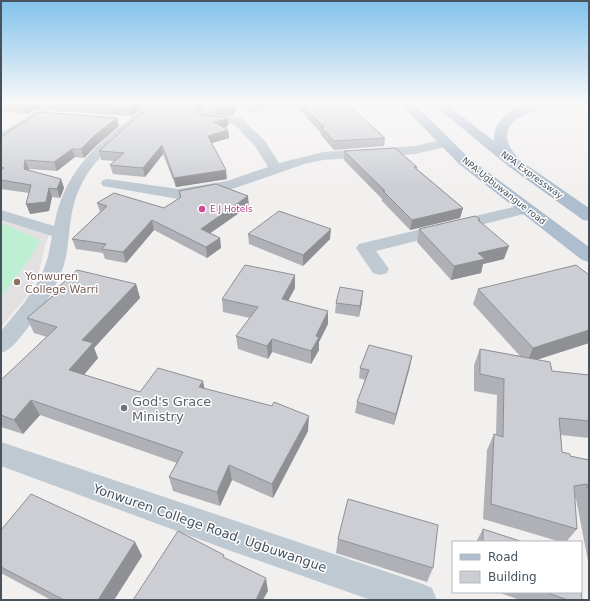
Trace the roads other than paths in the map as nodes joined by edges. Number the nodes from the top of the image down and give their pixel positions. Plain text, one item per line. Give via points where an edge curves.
1 (11, 131) edge
2 (117, 131) edge
3 (248, 131) edge
4 (433, 131) edge
5 (473, 131) edge
6 (500, 131) edge
7 (1, 138) edge
8 (444, 142) junction
9 (513, 163) junction
10 (276, 169) junction
11 (108, 183) dead end
12 (526, 209) junction
13 (1, 214) edge
14 (589, 216) edge
15 (61, 232) junction
16 (589, 256) edge
17 (380, 269) dead end
18 (1, 345) edge
19 (1, 454) edge
20 (420, 600) edge

1 - 7 street
2 - 15 street via 74,182 67,198
3 - 10 street via 260,144
4 - 8 main road, NPA-Ugbuwangue road
5 - 9 main road, NPA Expressway
6 - 9 main road via 501,143
8 - 10 street via 415,150 323,156
8 - 12 main road, NPA-Ugbuwangue road via 464,161
9 - 14 main road, NPA Expressway
10 - 11 street via 230,185 178,194
12 - 16 main road, NPA-Ugbuwangue road
12 - 17 street via 365,248
13 - 15 street
15 - 18 street via 54,268 43,289 32,308
19 - 20 street, Yonwuren College Road, Ugbuwangue

